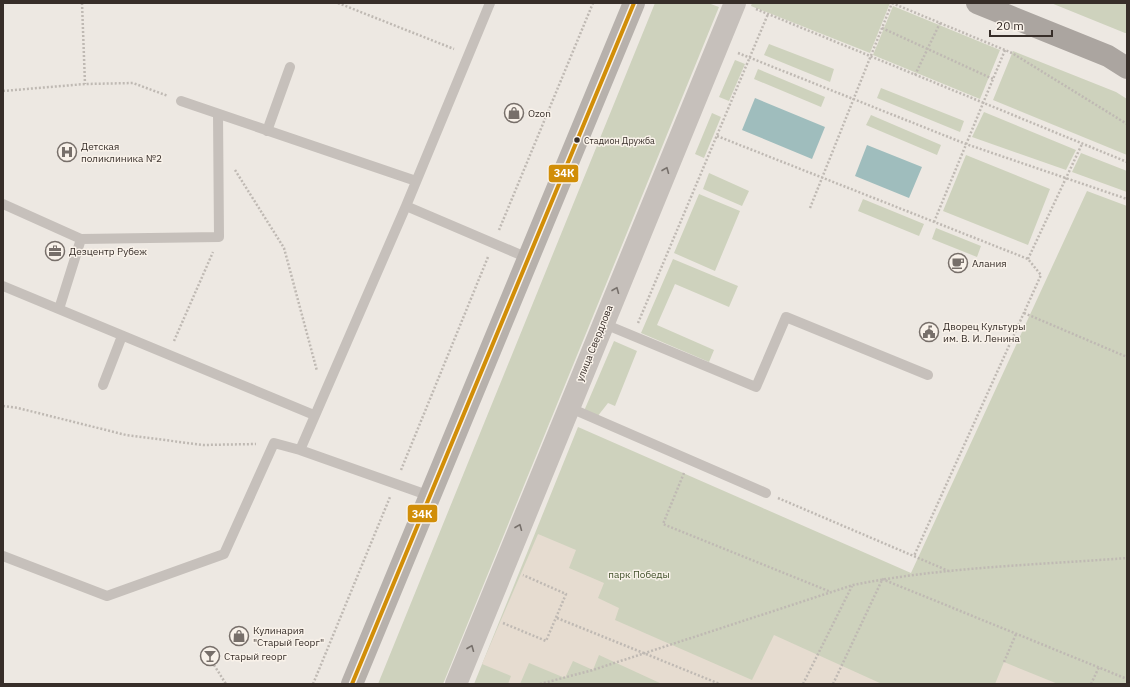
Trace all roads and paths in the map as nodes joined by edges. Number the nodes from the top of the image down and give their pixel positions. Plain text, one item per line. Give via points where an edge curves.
1 (82, 3) edge
2 (338, 3) edge
3 (490, 3) edge
4 (593, 3) edge
5 (634, 3) edge
6 (892, 3) edge
7 (977, 3) edge
8 (742, 5) edge
9 (768, 14) junction
10 (940, 23) junction
11 (882, 28) junction
12 (927, 49) junction
13 (1005, 50) junction
14 (736, 52) dead end
15 (468, 55) junction
16 (1118, 55) edge
17 (870, 56) junction
18 (749, 57) junction
19 (290, 67) dead end
20 (1127, 68) edge
21 (915, 75) junction
22 (993, 79) junction
23 (85, 84) junction
24 (3, 91) edge
25 (854, 100) junction
26 (180, 101) joint
27 (983, 103) junction
28 (218, 114) junction
29 (1127, 124) edge
30 (267, 130) junction
31 (717, 136) junction
32 (966, 144) junction
33 (1082, 144) junction
34 (1127, 162) edge
35 (233, 165) dead end
36 (822, 177) junction
37 (1066, 178) junction
38 (416, 181) junction
39 (1127, 199) edge
40 (3, 204) edge
41 (406, 206) junction
42 (810, 208) dead end
43 (934, 222) junction
44 (219, 237) junction
45 (81, 239) junction
46 (493, 244) junction
47 (528, 258) junction
48 (1028, 259) junction
49 (3, 286) edge
50 (59, 309) junction
51 (1024, 313) junction
52 (602, 323) junction
53 (122, 336) junction
54 (633, 336) junction
55 (168, 355) junction
56 (1127, 357) edge
57 (928, 375) dead end
58 (103, 385) dead end
59 (323, 393) junction
60 (3, 406) edge
61 (568, 408) junction
62 (314, 416) junction
63 (274, 443) junction
64 (300, 450) junction
65 (690, 460) junction
66 (395, 484) junction
67 (766, 493) joint
68 (430, 496) junction
69 (3, 556) edge
70 (914, 556) junction
71 (1127, 558) edge
72 (951, 572) junction
73 (520, 574) dead end
74 (882, 579) junction
75 (853, 585) junction
76 (831, 592) junction
77 (557, 618) junction
78 (500, 621) dead end
79 (1016, 634) junction
80 (641, 653) junction
81 (1004, 662) dead end
82 (214, 665) dead end
83 (1098, 667) junction
84 (1127, 678) edge
85 (226, 684) edge
86 (313, 684) edge
87 (352, 684) edge
88 (456, 684) edge
89 (540, 684) edge
90 (720, 684) edge
91 (804, 684) edge
92 (833, 684) edge
93 (1092, 684) edge

1 - 23 path
2 - 15 path
3 - 15 lane
4 - 46 path
5 - 47 main road
6 - 10 path
6 - 11 path
7 - 16 main road
8 - 9 path
52 -> 8 street, улица Свердлова
9 - 17 path
9 - 18 path
10 - 12 path
10 - 13 path
11 - 12 path
11 - 17 path
12 - 21 path
12 - 22 path
13 - 22 path
13 - 29 path
14 - 18 path
15 - 38 lane
16 - 20 main road
17 - 21 path
17 - 25 path
18 - 25 path
18 - 31 path
19 - 30 lane
21 - 27 path
22 - 27 path
23 - 24 path
23 - 26 path via 133,83
25 - 32 path
25 - 36 path
26 - 28 lane
27 - 32 path
27 - 33 path
28 - 30 lane
28 - 44 lane
30 - 38 lane
31 - 36 path
31 - 54 path
32 - 37 path
32 - 43 path
33 - 34 path
33 - 37 path
35 - 59 path via 284,248
36 - 42 path
36 - 43 path
37 - 39 path
37 - 48 path
38 - 41 lane
40 - 45 lane
41 - 46 lane
41 - 59 lane
43 - 48 path
44 - 45 lane
44 - 55 path
45 - 50 lane
46 - 47 lane
46 - 66 path
47 - 68 main road
48 - 51 path via 1041,275
49 - 50 lane
50 - 53 lane
51 - 56 path
51 - 70 path
52 - 54 lane
52 - 61 street, улица Свердлова
53 - 55 lane
53 - 58 lane
54 - 57 lane via 756,387 786,317
55 - 62 lane
59 - 62 lane
60 - 63 path via 126,435 203,445
61 - 65 lane
88 -> 61 street, улица Свердлова
62 - 64 lane
63 - 64 lane
63 - 69 lane via 224,554 107,596
64 - 66 lane
65 - 67 lane
65 - 76 path via 663,524
66 - 68 lane
66 - 86 path
67 - 70 path
68 - 87 main road
70 - 72 path
71 - 72 path
72 - 74 path
73 - 77 path via 566,594
74 - 75 path
74 - 79 path
74 - 92 path
75 - 76 path
75 - 91 path
76 - 80 path
77 - 78 path via 546,641
77 - 80 path
79 - 81 path
79 - 83 path
80 - 89 path via 593,670
80 - 90 path
82 - 85 path
83 - 84 path
83 - 93 path

